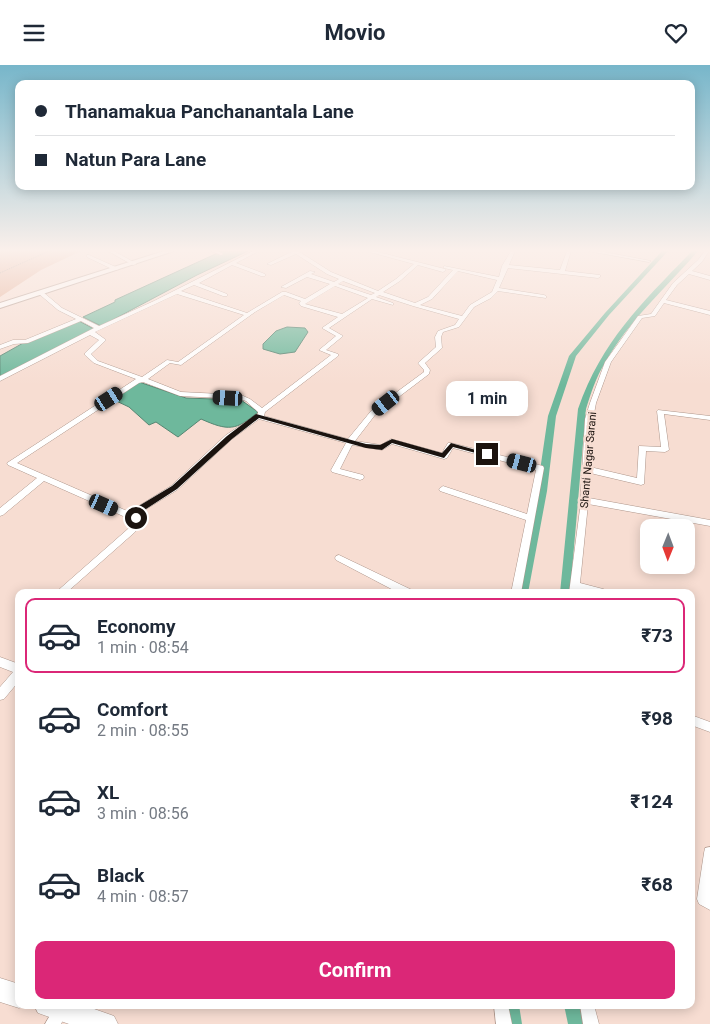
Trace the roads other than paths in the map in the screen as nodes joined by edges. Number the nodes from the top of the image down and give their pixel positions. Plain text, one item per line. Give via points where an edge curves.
1 (32, 296) edge
2 (44, 296) edge
3 (169, 296) edge
4 (189, 296) edge
5 (279, 296) edge
6 (292, 296) edge
7 (315, 296) edge
8 (366, 296) edge
9 (388, 296) edge
10 (432, 296) edge
11 (490, 296) edge
12 (537, 296) edge
13 (666, 296) edge
14 (370, 297) junction
15 (544, 297) dead end
16 (306, 301) junction
17 (662, 301) junction
18 (391, 304) dead end
19 (415, 305) junction
20 (0, 306) edge
21 (244, 313) dead end
22 (710, 313) edge
23 (342, 316) junction
24 (462, 318) junction
25 (82, 319) junction
26 (99, 328) junction
27 (90, 332) junction
28 (0, 347) edge
29 (0, 379) edge
30 (140, 380) junction
31 (261, 413) junction
32 (710, 418) edge
33 (350, 442) junction
34 (586, 469) junction
35 (360, 477) dead end
36 (42, 478) junction
37 (443, 489) dead end
38 (585, 500) junction
39 (0, 513) edge
40 (136, 518) junction
41 (530, 519) junction
42 (710, 523) edge
43 (338, 558) dead end
44 (64, 589) edge
45 (401, 589) edge
46 (517, 589) edge
47 (575, 589) edge
48 (0, 662) edge
49 (15, 668) edge
50 (15, 678) edge
51 (0, 695) edge
52 (695, 721) edge
53 (710, 727) edge
54 (710, 853) edge
55 (710, 903) edge
56 (0, 990) edge
57 (15, 995) edge
58 (502, 1009) edge
59 (588, 1009) edge
60 (54, 1013) edge
61 (106, 1024) edge
62 (504, 1024) edge
63 (592, 1024) edge

1 - 20 main road
2 - 25 street via 60,309
3 - 26 street
4 - 21 street
5 - 30 street via 179,364 168,361
6 - 16 street
7 - 16 street
8 - 14 street
9 - 19 street
10 - 19 street
11 - 24 street via 472,305
12 - 15 street
13 - 17 street, Shanti Nagar Sarani
14 - 18 street
14 - 23 street
16 - 23 street via 303,305
17 - 22 street
17 - 34 street, Shanti Nagar Sarani via 653,315 640,317 608,362 589,419
19 - 24 street
23 - 31 street via 325,328 340,336 322,350 336,355
24 - 33 street via 457,326 441,331 439,348 421,363 427,373 373,413
25 - 26 street
25 - 28 street via 26,342
26 - 27 street
27 - 29 street
27 - 30 street via 103,340 87,355 104,366
30 - 31 street via 186,396 241,397
30 - 36 street via 11,463
31 - 33 street
31 - 40 street via 174,487 140,509
32 - 34 street via 660,411 666,450 642,448 641,482
33 - 35 street via 335,470
33 - 41 street via 382,447 392,441 444,456 451,445 540,468
34 - 38 street, Shanti Nagar Sarani
36 - 39 street
36 - 40 street
37 - 41 street
38 - 42 street
38 - 47 street, Shanti Nagar Sarani
40 - 44 street via 132,530
41 - 46 street
43 - 45 street
48 - 49 street
50 - 51 street
52 - 53 street
54 - 55 street via 704,899
56 - 57 main road
58 - 62 street
59 - 63 street
60 - 61 main road

